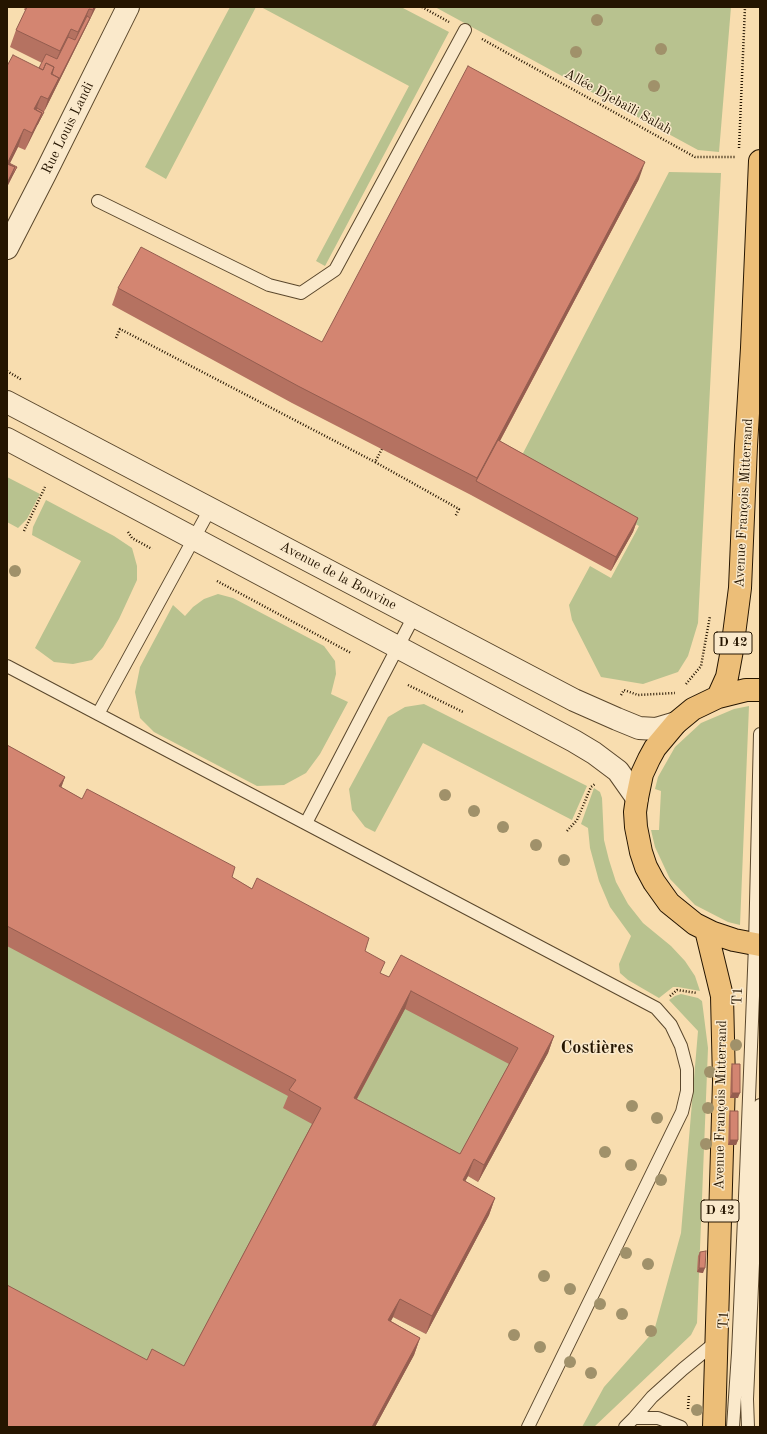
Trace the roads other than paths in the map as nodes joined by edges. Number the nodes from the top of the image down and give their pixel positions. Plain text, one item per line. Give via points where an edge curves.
1 (128, 7) edge
2 (465, 30) road end
3 (760, 162) edge
4 (98, 201) dead end
5 (7, 248) edge
6 (7, 402) edge
7 (7, 439) edge
8 (210, 509) junction
9 (194, 539) junction
10 (414, 616) junction
11 (397, 647) junction
12 (7, 666) edge
13 (760, 690) edge
14 (718, 697) junction
15 (98, 714) junction
16 (676, 723) junction
17 (760, 734) edge
18 (637, 798) junction
19 (306, 823) junction
20 (706, 930) junction
21 (758, 945) edge
22 (760, 1105) edge
23 (716, 1342) junction
24 (634, 1418) junction
25 (528, 1427) edge
26 (625, 1427) edge
27 (681, 1427) edge
28 (714, 1427) edge
29 (733, 1427) edge
30 (748, 1427) edge

1 - 5 street, Rue Louis Landi
2 - 4 lane via 335,270 301,293 269,286
3 - 14 main road, Avenue François Mitterrand / D 42 via 740,588 727,677
6 - 8 street, Avenue de la Bouvine
7 - 9 street
8 - 9 lane
8 - 10 street, Avenue de la Bouvine
9 - 11 street
9 - 15 lane
10 - 11 lane
10 - 16 street, Avenue de la Bouvine via 574,700 639,728 656,729
11 - 18 street via 594,753 618,771
11 - 19 lane
12 - 15 lane
13 - 14 main road via 746,690
14 - 16 main road via 693,709
15 - 19 lane
16 - 18 main road via 649,759 642,774
17 - 21 lane, T1 / T1
18 - 20 main road via 638,841 649,872 669,903
19 - 25 lane via 656,1008 672,1025 681,1046 687,1069 687,1091 682,1112
20 - 21 main road
20 - 23 main road, Avenue François Mitterrand / D 42 via 722,996 724,1081
21 - 29 lane, T1 / T1
22 - 30 lane, T1 / T1
23 - 24 lane via 683,1368
23 - 28 main road, Avenue François Mitterrand / D 42
24 - 26 lane
24 - 27 lane via 658,1418

